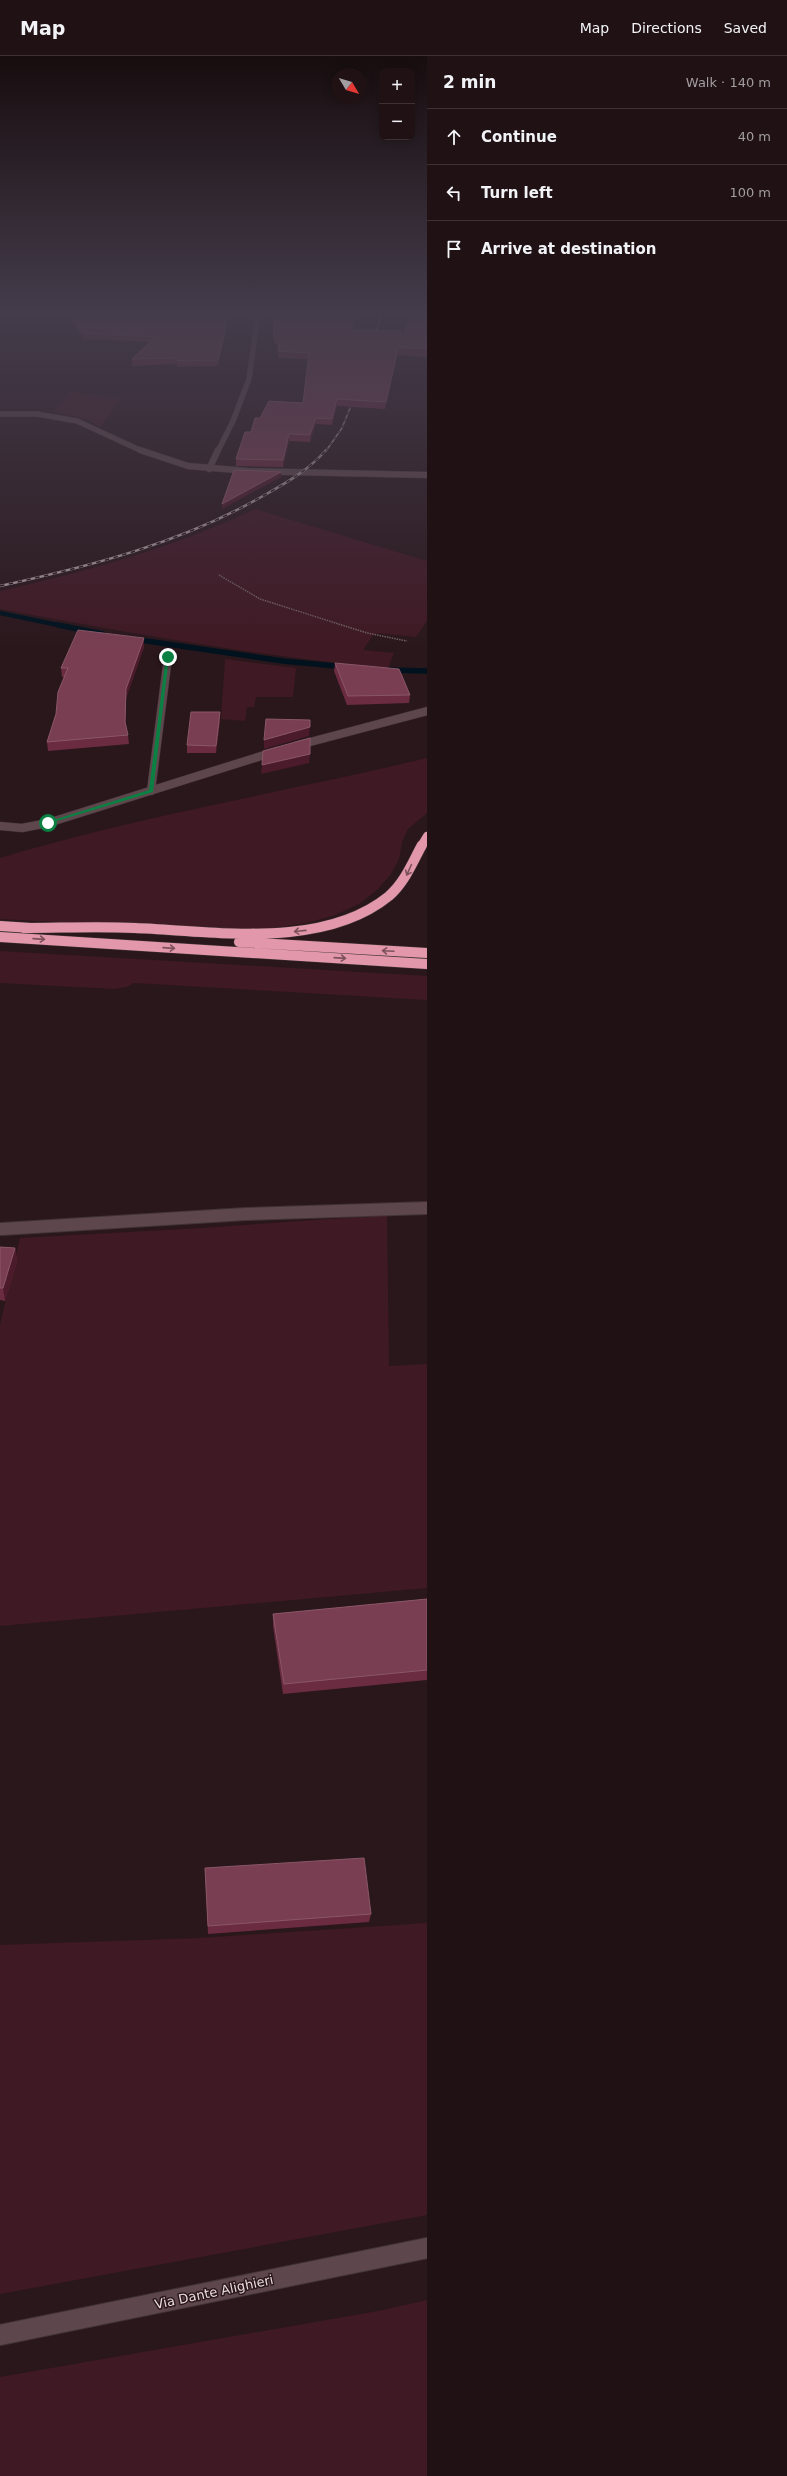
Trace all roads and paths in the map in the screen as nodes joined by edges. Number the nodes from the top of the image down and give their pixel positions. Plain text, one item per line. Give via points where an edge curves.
1 (90, 426) edge
2 (231, 426) edge
3 (209, 469) junction
4 (427, 476) edge
5 (219, 575) dead end
6 (407, 641) dead end
7 (168, 657) dead end
8 (427, 711) edge
9 (151, 791) junction
10 (0, 826) edge
11 (427, 836) edge
12 (0, 926) edge
13 (23, 928) junction
14 (0, 937) edge
15 (427, 953) edge
16 (427, 964) edge
17 (427, 1208) edge
18 (2, 1229) dead end
19 (427, 2248) edge
20 (0, 2335) edge

1 - 3 street via 162,460
2 - 3 street
3 - 4 street
5 - 6 path via 260,599 367,633
7 - 9 street
8 - 9 street via 282,749
9 - 10 street via 48,823 22,828
11 -> 13 highway via 416,853 408,874 394,891 378,904 331,925 303,931 245,935 137,928
12 - 13 highway
15 -> 13 highway
14 -> 16 highway
17 - 18 street via 246,1214
19 - 20 street, Via Dante Alighieri

